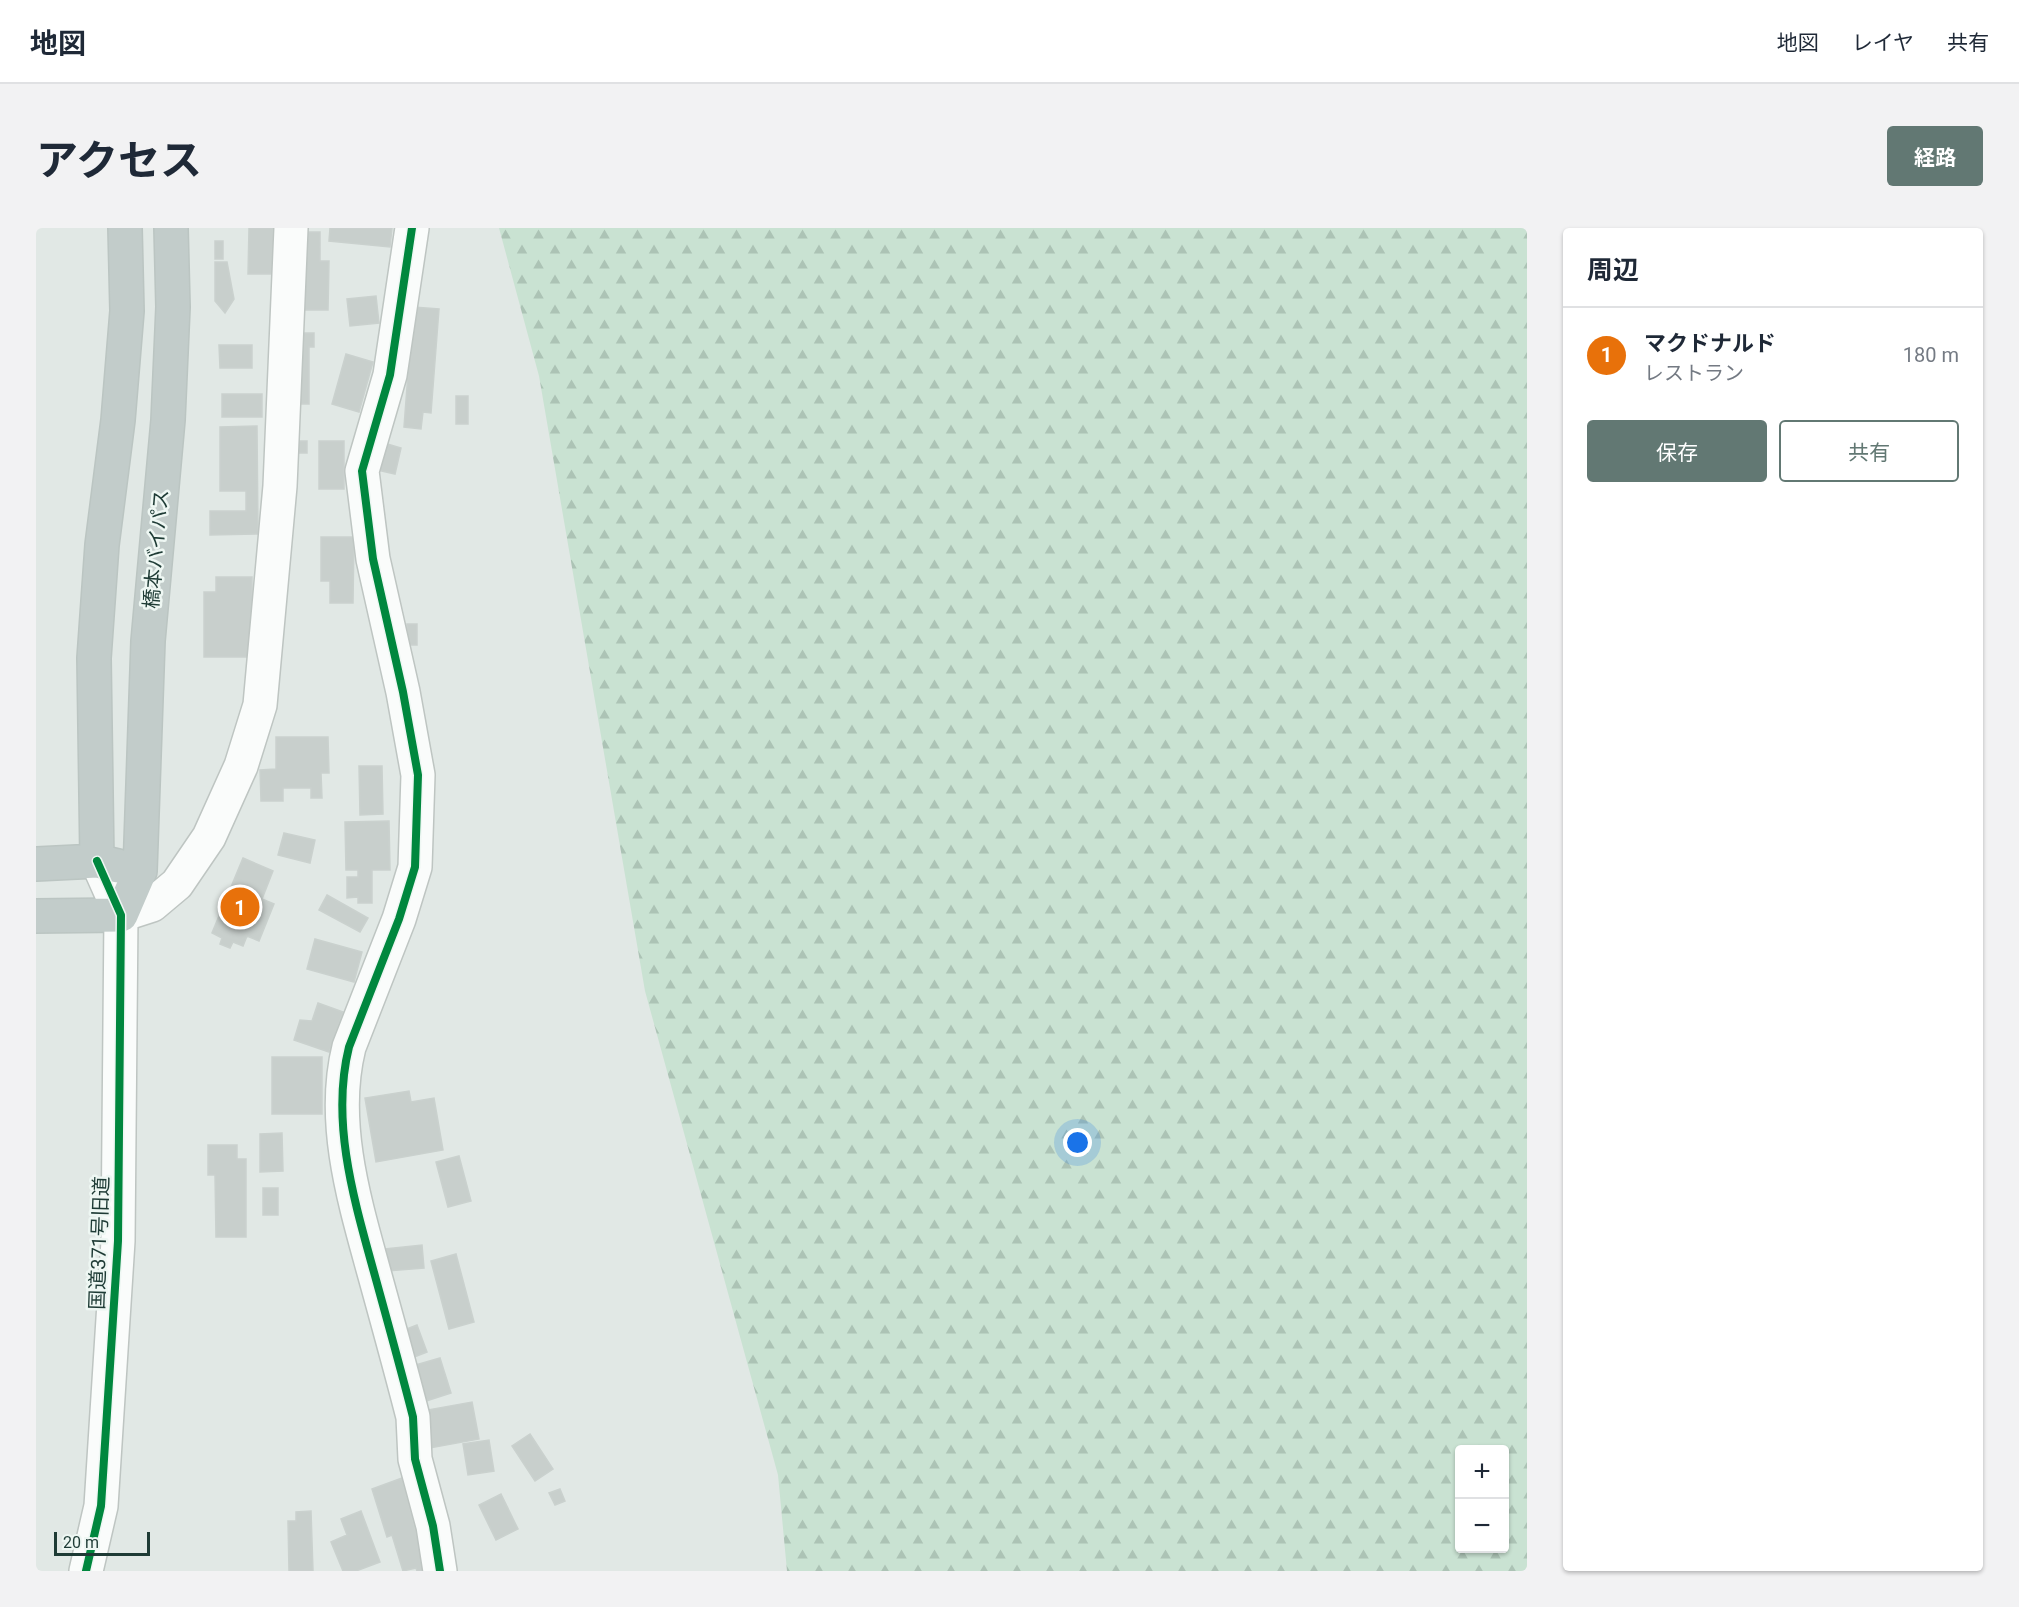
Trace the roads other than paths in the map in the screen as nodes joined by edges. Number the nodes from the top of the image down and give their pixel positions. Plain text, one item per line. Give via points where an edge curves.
1 (125, 228) edge
2 (171, 228) edge
3 (291, 228) edge
4 (412, 228) edge
5 (97, 861) junction
6 (36, 864) edge
7 (140, 871) junction
8 (121, 915) junction
9 (36, 916) edge
10 (86, 1571) edge
11 (440, 1571) edge

1 - 5 highway via 127,311 94,658
2 - 7 highway, 橋本バイパス via 173,307 168,420 148,640
3 - 8 street via 280,486 260,705 242,766 209,837 177,884 152,905
4 - 11 street via 390,375 362,471 373,560 418,775 415,867 349,1047 343,1112 347,1172 413,1417 415,1459
5 - 6 highway
5 - 7 highway
5 - 8 street
7 - 8 highway, 橋本バイパス
8 - 9 highway
8 - 10 street, 国道371号旧道 via 118,1240 101,1506

